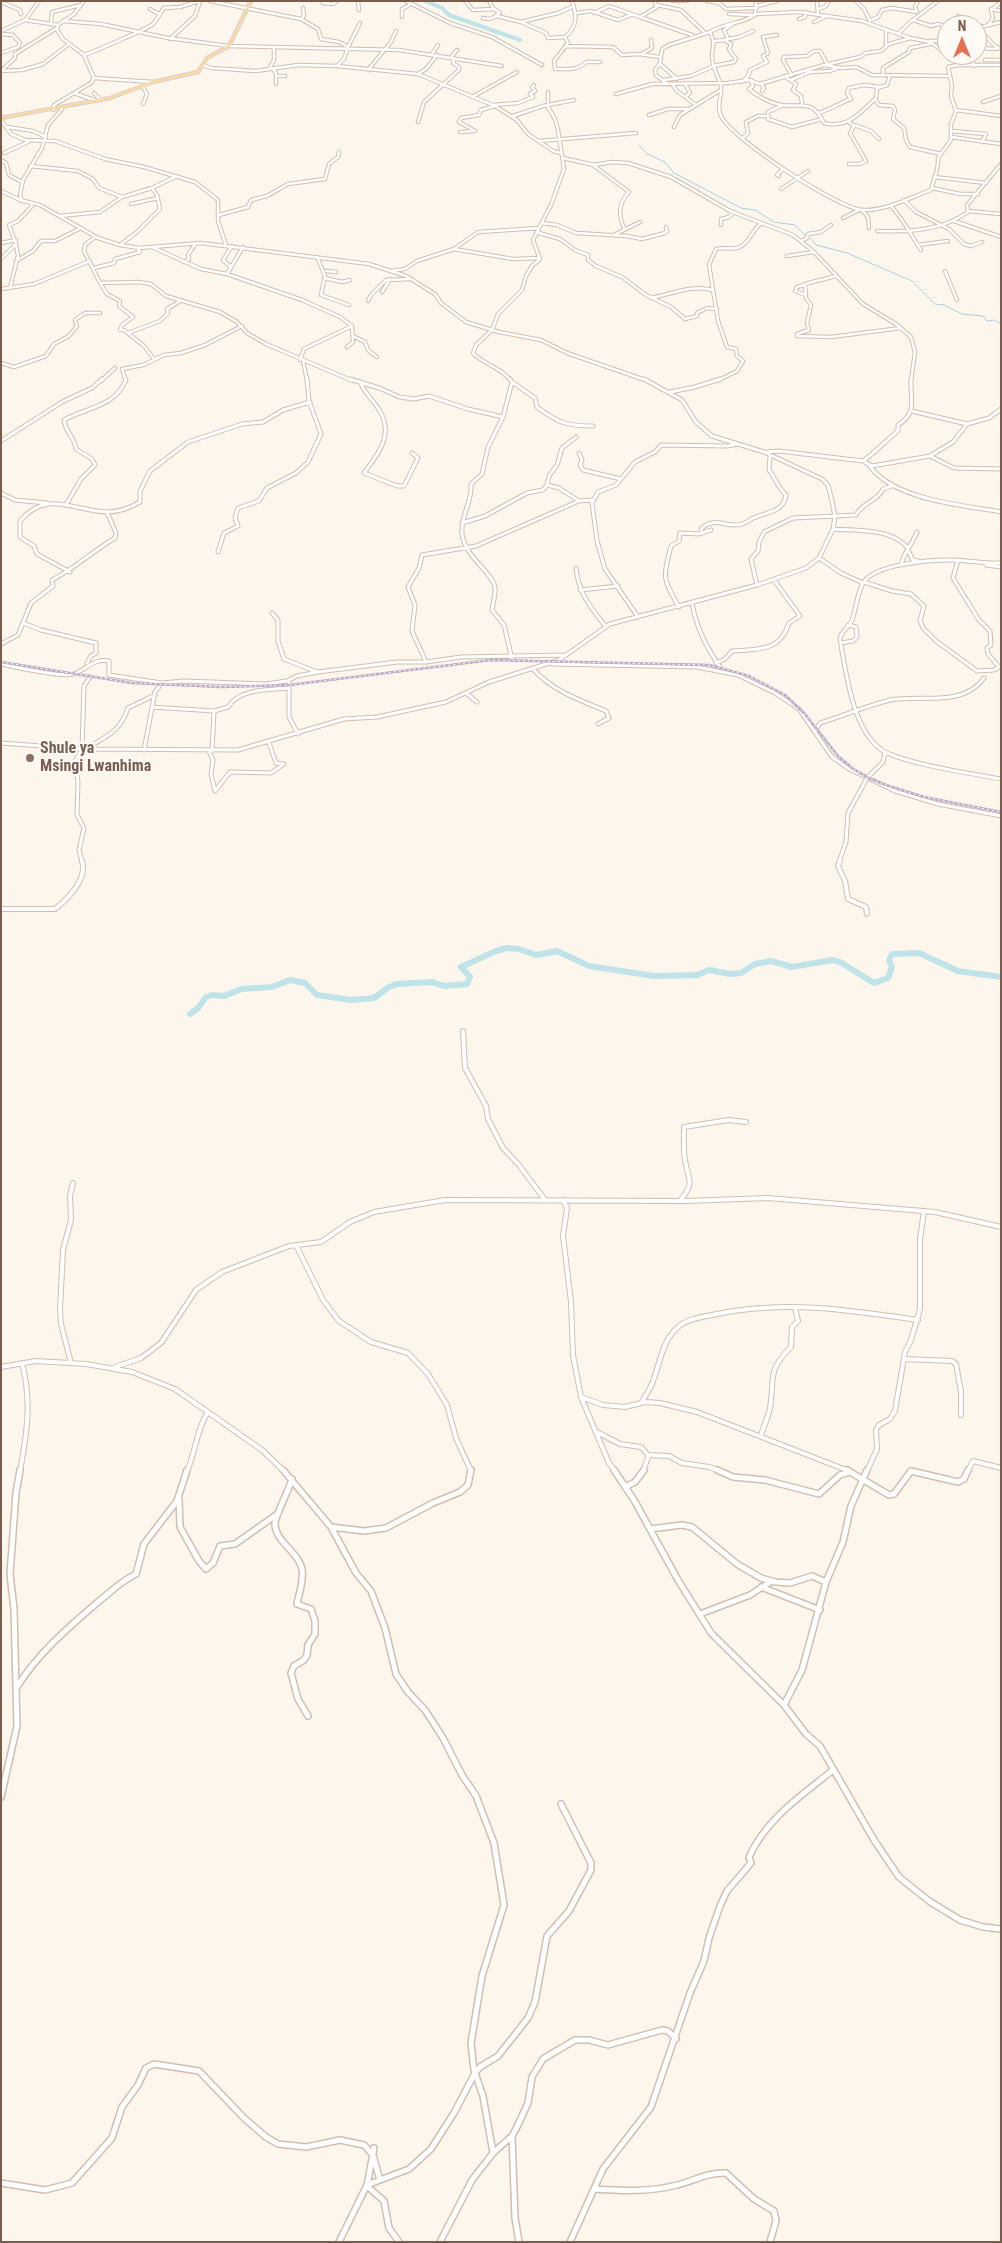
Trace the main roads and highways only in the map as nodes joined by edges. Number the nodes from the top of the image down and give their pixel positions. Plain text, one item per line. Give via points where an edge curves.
1 (251, 1) edge
2 (1, 119) edge

1 - 2 main road via 229,46 207,58 198,72 154,82 99,101

